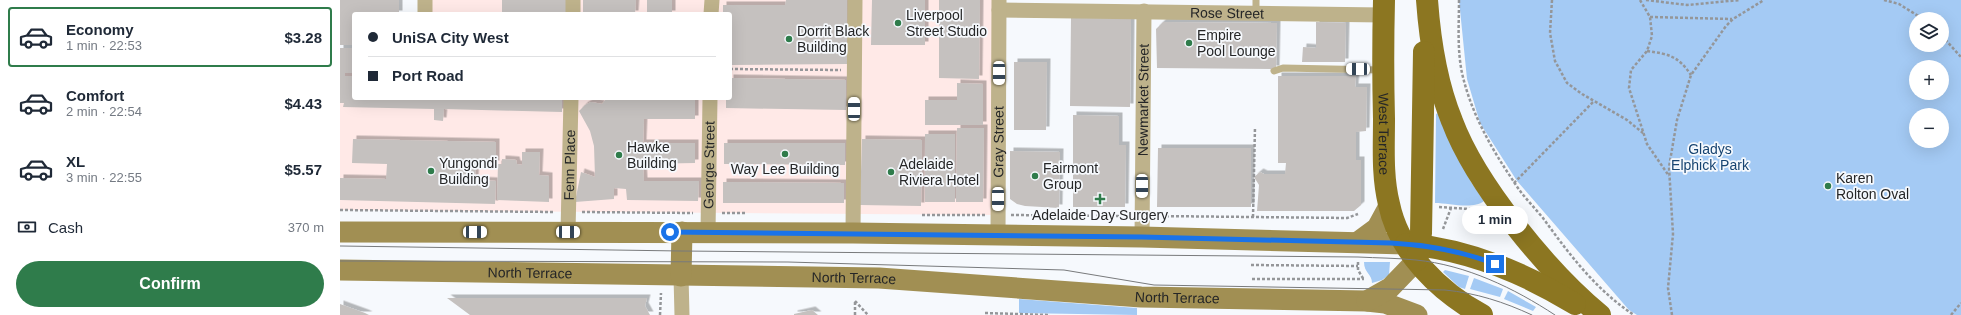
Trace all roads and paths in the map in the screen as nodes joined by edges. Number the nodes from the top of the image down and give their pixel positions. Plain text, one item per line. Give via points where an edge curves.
1 (425, 0) edge
2 (573, 0) edge
3 (712, 0) edge
4 (855, 0) edge
5 (1427, 0) edge
6 (1459, 0) edge
7 (1552, 0) edge
8 (1640, 0) edge
9 (1646, 0) edge
10 (1740, 0) edge
11 (1764, 0) edge
12 (1884, 0) edge
13 (999, 5) edge
14 (1256, 6) edge
15 (1383, 8) edge
16 (1144, 11) junction
17 (425, 12) edge
18 (573, 12) edge
19 (711, 12) edge
20 (1912, 12) edge
21 (1650, 17) junction
22 (1733, 19) junction
23 (1949, 43) edge
24 (1647, 51) junction
25 (1961, 56) edge
26 (732, 69) edge
27 (854, 70) junction
28 (1383, 70) junction
29 (1274, 71) dead end
30 (1691, 75) junction
31 (571, 100) edge
32 (710, 100) edge
33 (1594, 101) junction
34 (1255, 127) dead end
35 (1643, 134) junction
36 (1670, 177) junction
37 (1514, 183) junction
38 (1485, 205) dead end
39 (1389, 206) junction
40 (1435, 206) dead end
41 (1451, 208) junction
42 (340, 210) edge
43 (751, 214) dead end
44 (1358, 214) dead end
45 (1007, 215) dead end
46 (1132, 216) dead end
47 (1153, 216) dead end
48 (1253, 217) junction
49 (568, 222) junction
50 (708, 222) junction
51 (1443, 229) dead end
52 (340, 232) edge
53 (682, 232) junction
54 (853, 233) junction
55 (998, 235) junction
56 (1142, 237) junction
57 (1414, 250) junction
58 (1358, 252) junction
59 (1251, 265) dead end
60 (1358, 266) junction
61 (340, 270) edge
62 (681, 276) junction
63 (1252, 279) dead end
64 (1364, 279) junction
65 (1367, 292) junction
66 (661, 293) dead end
67 (1961, 303) edge
68 (1406, 313) edge
69 (985, 314) dead end
70 (999, 314) edge
71 (1015, 314) edge
72 (660, 315) edge
73 (682, 315) edge
74 (855, 315) edge
75 (868, 315) edge
76 (1050, 315) edge
77 (1482, 315) edge
78 (1593, 315) edge
79 (1600, 315) edge
80 (1634, 315) edge
81 (1672, 315) edge
82 (1951, 315) edge

1 - 17 street
2 - 18 street
3 - 19 street
4 - 27 street
5 - 57 main road
5 - 79 main road via 1429,32 1438,77 1452,123 1466,150 1496,198 1549,265 1569,288
6 - 37 path via 1458,44 1464,80 1480,126
7 - 33 path via 1550,33 1555,60 1567,82
8 - 21 path
9 - 10 path via 1687,5
11 - 22 path
12 - 20 path via 1899,4
13 - 16 street, Rose Street
13 - 55 street, Gray Street
14 - 15 street, Rose Street
14 - 16 street, Rose Street
15 - 28 main road, West Terrace
16 - 56 street, Newmarket Street
21 - 22 path
21 - 24 path via 1652,36
22 - 30 path
23 - 25 path
24 - 30 path via 1667,54 1682,62
24 - 35 path via 1631,70 1629,88
26 - 27 path
27 - 54 street
28 - 29 lane via 1283,68
28 - 39 main road, West Terrace via 1385,173
30 - 36 path via 1676,120 1669,167
31 - 49 street, Fenn Place
32 - 50 street, George Street
33 - 35 path via 1627,120
33 - 37 path
34 - 48 path
35 - 36 path
36 - 81 path via 1673,234 1668,288
37 - 80 path via 1597,285
38 - 41 path via 1469,209
39 - 57 main road, West Terrace via 1397,228
39 - 58 main road via 1377,228
40 - 41 path
41 - 51 path
42 - 49 path
43 - 50 path
44 - 48 path via 1347,218
45 - 46 path
47 - 48 path
49 - 50 path
49 - 52 main road
49 - 53 main road
50 - 53 main road
50 - 54 main road
53 - 62 main road
54 - 55 main road
55 - 56 main road
56 - 58 main road
57 - 58 main road
57 - 65 main road via 1390,288
57 - 68 main road
57 - 77 main road, West Terrace via 1445,290
57 - 78 main road via 1467,255 1504,267 1542,284
58 - 60 path
59 - 60 path
60 - 64 path
61 - 62 main road, North Terrace
62 - 65 main road, North Terrace via 879,278 1141,297
62 - 73 street
63 - 64 path
64 - 65 path
65 - 68 main road, North Terrace
66 - 72 path
67 - 82 path
69 - 70 path
70 - 71 path
71 - 76 path
74 - 75 path via 855,301

